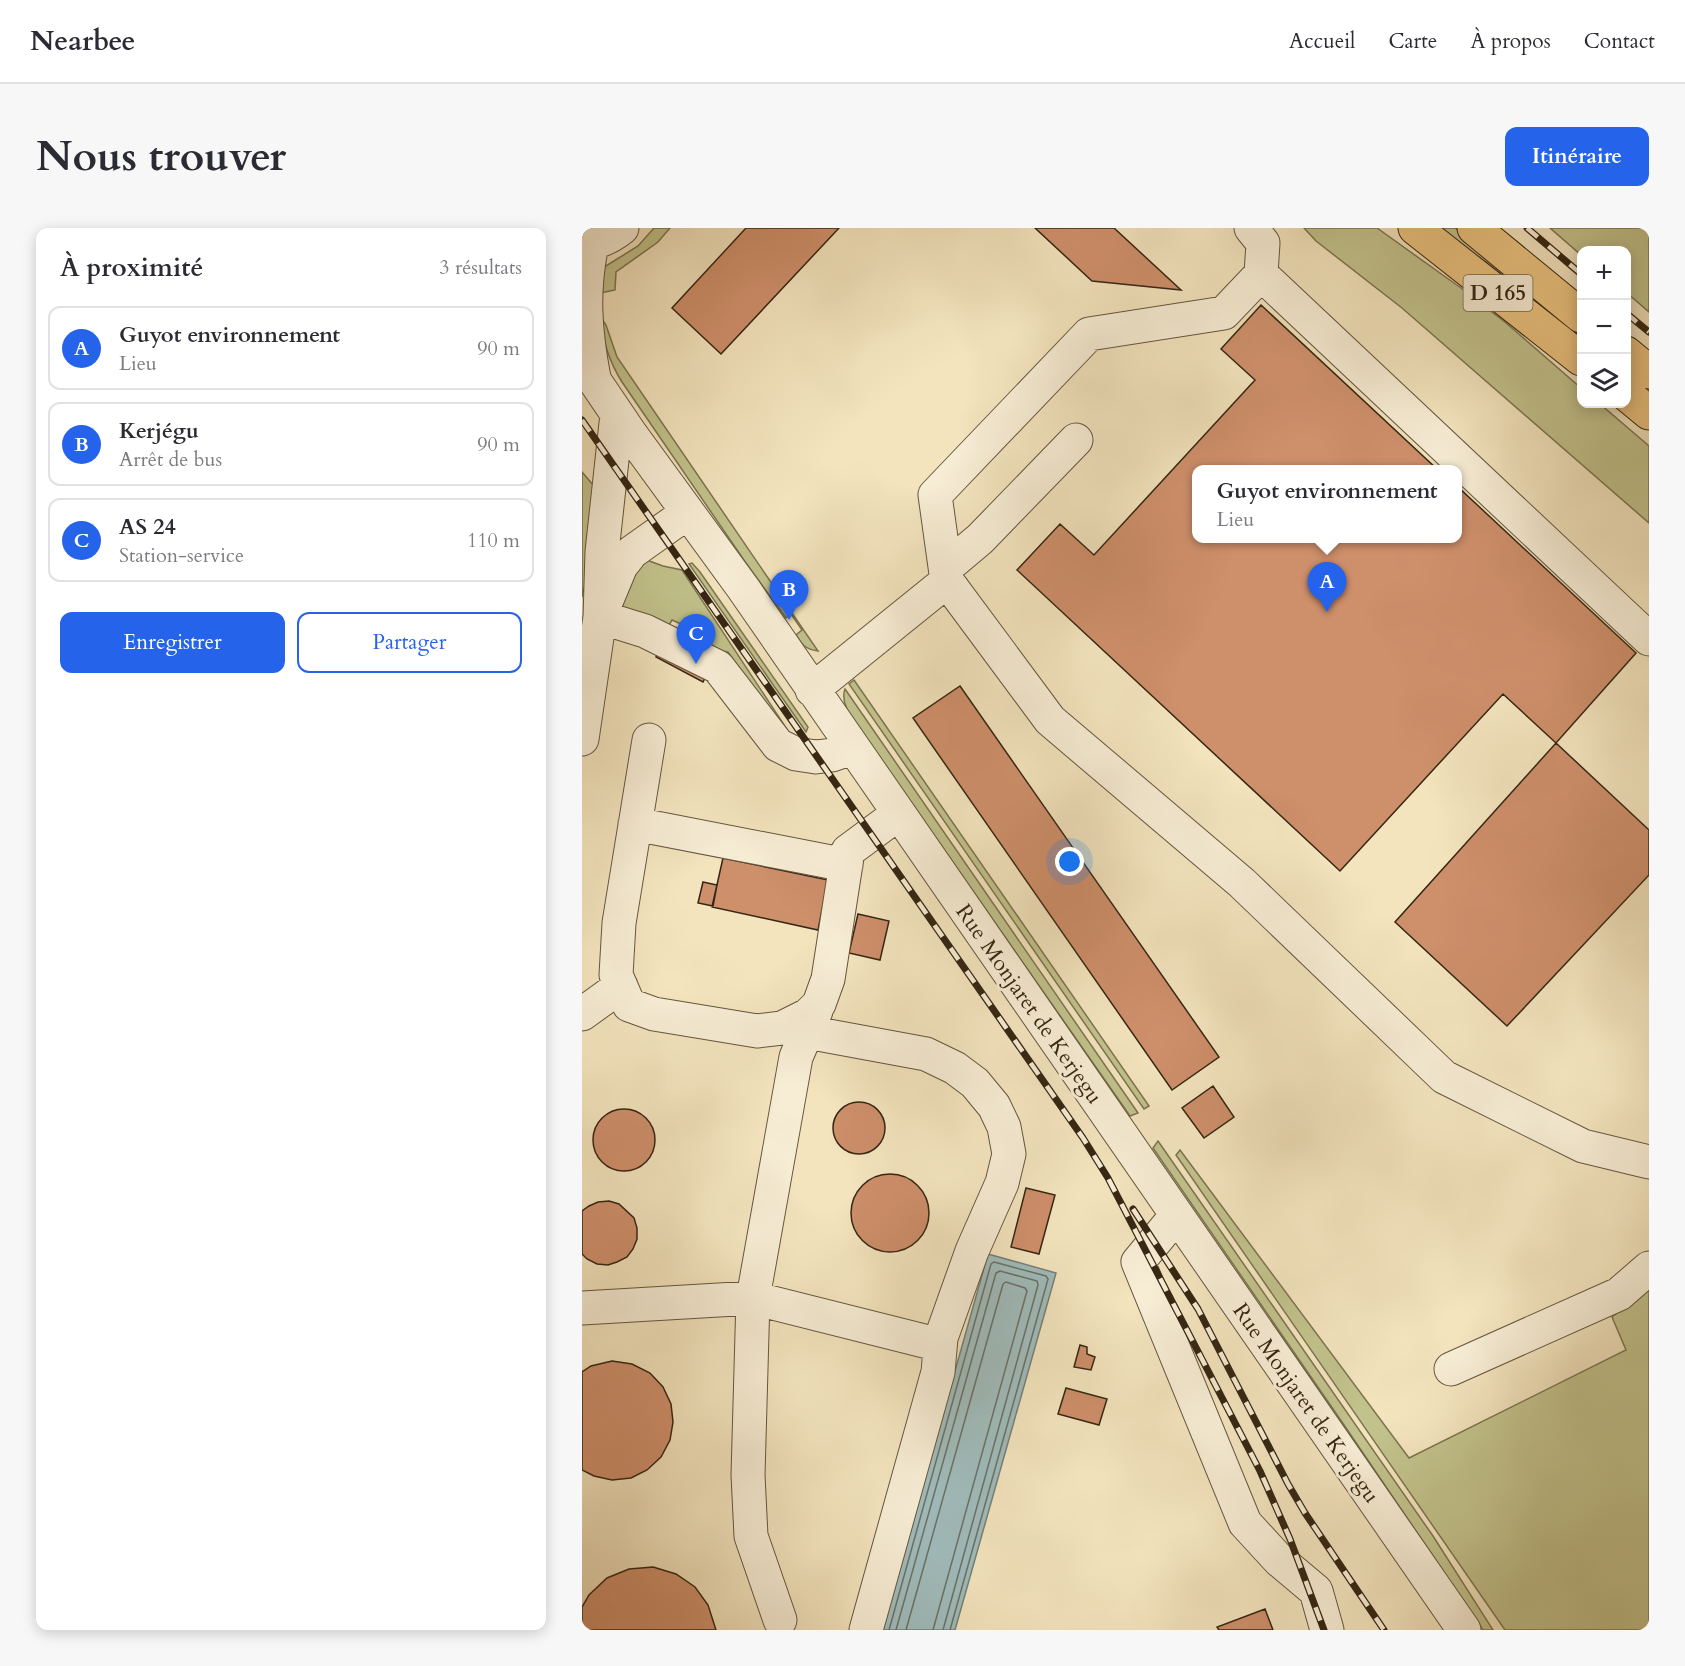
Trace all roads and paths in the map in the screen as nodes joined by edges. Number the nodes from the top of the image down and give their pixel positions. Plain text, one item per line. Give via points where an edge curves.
1 (622, 228) edge
2 (1251, 228) edge
3 (1415, 228) edge
4 (1474, 228) edge
5 (587, 245) edge
6 (1261, 274) junction
7 (1577, 313) edge
8 (1627, 354) edge
9 (1577, 356) edge
10 (588, 370) edge
11 (1649, 372) edge
12 (1631, 398) edge
13 (1649, 413) edge
14 (616, 414) junction
15 (1076, 440) dead end
16 (687, 513) junction
17 (946, 573) junction
18 (600, 617) junction
19 (1649, 639) edge
20 (812, 690) junction
21 (582, 739) edge
22 (649, 740) dead end
23 (852, 748) junction
24 (898, 814) junction
25 (635, 824) junction
26 (846, 865) junction
27 (621, 986) junction
28 (582, 1014) edge
29 (813, 1018) junction
30 (1649, 1162) edge
31 (1176, 1216) junction
32 (1649, 1268) edge
33 (753, 1298) junction
34 (582, 1308) edge
35 (940, 1345) junction
36 (1451, 1369) dead end
37 (780, 1620) dead end
38 (866, 1630) edge
39 (1327, 1630) edge
40 (1464, 1630) edge

1 - 5 street
2 - 6 street via 1263,243
3 - 9 highway, D 165
4 - 7 highway, D 165
5 - 10 street, Rue Monjaret de Kerjegu via 583,317
6 - 17 street via 1224,313 1089,334 935,495
6 - 19 street
8 - 11 highway
10 - 14 street, Rue Monjaret de Kerjegu
12 - 13 highway
14 - 16 street, Rue Monjaret de Kerjegu
14 - 18 street via 602,552
15 - 17 street
16 - 18 street via 659,531 621,566
16 - 20 street, Rue Monjaret de Kerjegu
17 - 20 street
17 - 30 street via 1050,720 1242,884 1444,1077 1583,1146
18 - 21 street
18 - 23 street via 645,631 718,667 778,745 796,754 816,757
20 - 23 street, Rue Monjaret de Kerjegu
22 - 25 street
23 - 24 street, Rue Monjaret de Kerjegu
24 - 26 street via 848,851
24 - 31 street, Rue Monjaret de Kerjegu
25 - 26 street
25 - 27 street via 619,923 616,975
26 - 29 street via 828,979
27 - 28 street
27 - 29 street via 629,1005 654,1014 757,1031 782,1028 808,1015
29 - 33 street via 796,1057
29 - 35 street via 926,1054 955,1068 975,1083 994,1106 1004,1127 1009,1154 1002,1184 972,1251
31 - 39 street via 1137,1262 1245,1523 1279,1560 1316,1591
31 - 40 street, Rue Monjaret de Kerjegu
32 - 36 street via 1618,1294
33 - 34 street
33 - 35 street
33 - 37 street via 748,1475 751,1536
35 - 38 street via 938,1372

